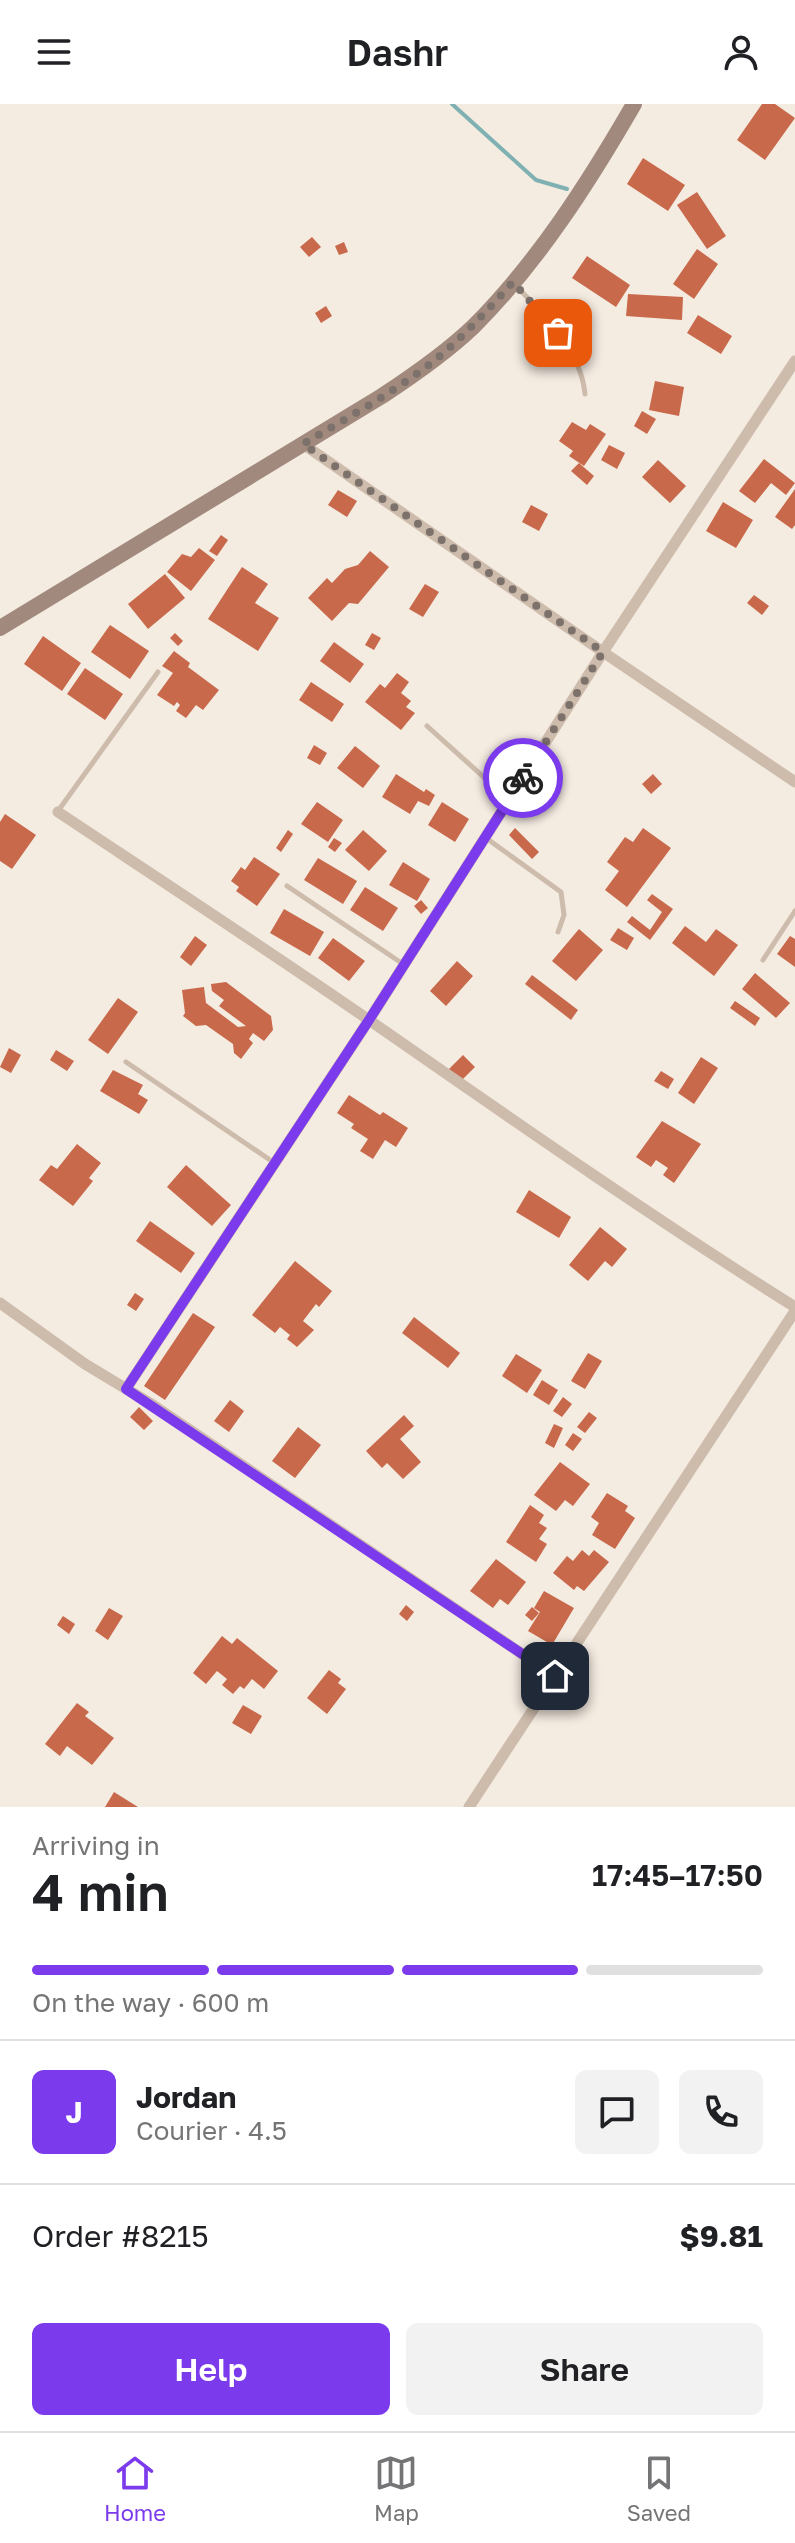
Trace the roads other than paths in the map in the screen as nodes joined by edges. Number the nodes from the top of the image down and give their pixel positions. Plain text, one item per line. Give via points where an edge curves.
1 (634, 104) edge
2 (513, 282) junction
3 (795, 361) edge
4 (585, 394) dead end
5 (303, 444) junction
6 (0, 628) edge
7 (603, 652) junction
8 (158, 672) dead end
9 (427, 726) dead end
10 (795, 782) edge
11 (509, 800) junction
12 (58, 812) joint
13 (485, 837) junction
14 (287, 886) dead end
15 (795, 911) edge
16 (558, 932) dead end
17 (763, 960) dead end
18 (404, 965) junction
19 (369, 1020) junction
20 (126, 1062) dead end
21 (274, 1162) junction
22 (0, 1303) edge
23 (795, 1309) edge
24 (126, 1389) junction
25 (555, 1676) junction
26 (469, 1807) edge

1 - 2 street
2 - 4 lane via 576,359
2 - 5 street via 433,362
3 - 7 street
5 - 6 street
5 - 7 street
7 - 10 street
7 - 11 street
8 - 12 lane
9 - 11 lane
11 - 13 street
12 - 19 street
13 - 16 lane via 561,892 564,915
13 - 18 street
14 - 18 lane
15 - 17 lane
18 - 19 street
19 - 21 street
19 - 23 street
20 - 21 lane
21 - 24 street
22 - 24 street
23 - 25 street
24 - 25 street
25 - 26 street

